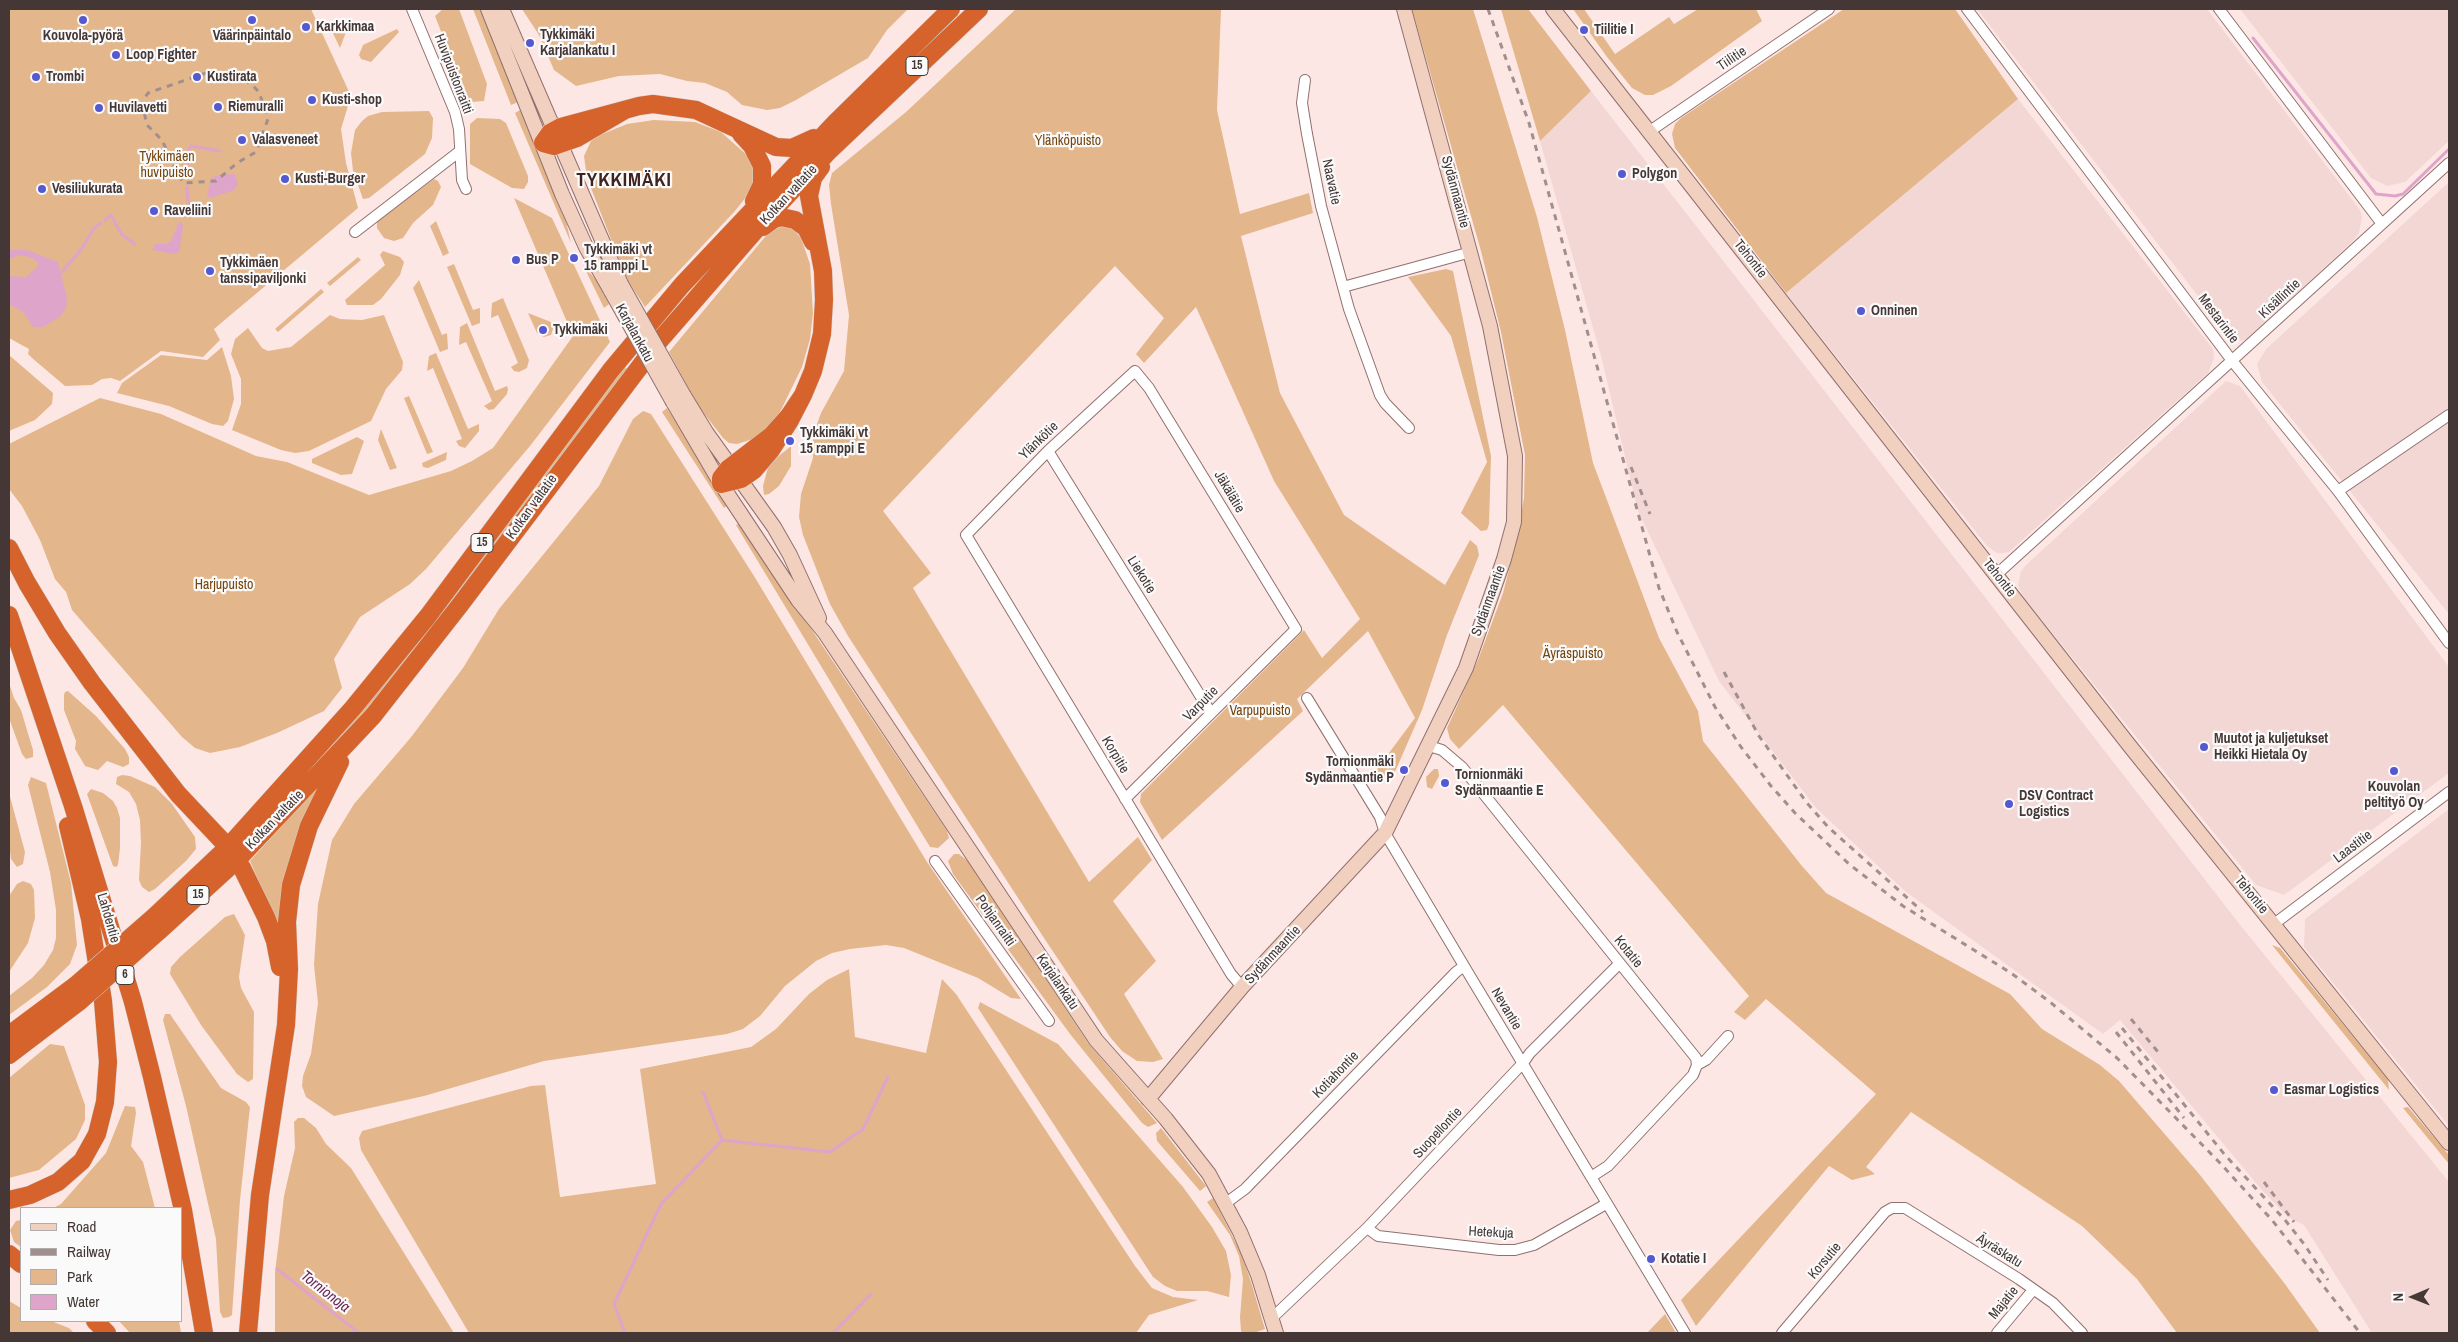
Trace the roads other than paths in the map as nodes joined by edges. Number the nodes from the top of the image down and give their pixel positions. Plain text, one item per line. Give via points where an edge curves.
1 (412, 9) edge
2 (488, 9) edge
3 (502, 9) edge
4 (951, 9) edge
5 (979, 9) edge
6 (1404, 9) edge
7 (1553, 9) edge
8 (1829, 9) edge
9 (1967, 9) edge
10 (2219, 9) edge
11 (1305, 80) dead end
12 (835, 123) junction
13 (857, 125) junction
14 (1650, 131) junction
15 (739, 132) junction
16 (553, 139) junction
17 (460, 151) junction
18 (2449, 163) edge
19 (466, 188) dead end
20 (2382, 224) junction
21 (355, 232) dead end
22 (729, 233) junction
23 (748, 239) junction
24 (1471, 252) junction
25 (819, 254) junction
26 (1343, 287) junction
27 (2233, 362) junction
28 (1135, 371) joint
29 (678, 399) junction
30 (2449, 414) edge
31 (1409, 428) dead end
32 (1048, 451) junction
33 (737, 473) junction
34 (721, 484) junction
35 (2338, 491) junction
36 (966, 535) joint
37 (9, 548) edge
38 (1996, 575) junction
39 (11, 621) edge
40 (1296, 629) joint
41 (825, 633) junction
42 (2449, 643) edge
43 (1307, 698) dead end
44 (1211, 713) junction
45 (351, 741) junction
46 (1429, 746) junction
47 (2449, 792) edge
48 (1125, 799) junction
49 (1385, 833) junction
50 (232, 853) junction
51 (935, 861) dead end
52 (2274, 924) junction
53 (1619, 964) junction
54 (1464, 966) junction
55 (286, 985) junction
56 (1242, 987) junction
57 (78, 993) junction
58 (1049, 1022) dead end
59 (9, 1035) edge
60 (1728, 1036) dead end
61 (9, 1055) edge
62 (1523, 1063) junction
63 (1697, 1065) junction
64 (1148, 1099) junction
65 (2449, 1143) edge
66 (1592, 1177) junction
67 (9, 1200) edge
68 (1226, 1203) junction
69 (1606, 1204) junction
70 (1892, 1208) joint
71 (1367, 1228) junction
72 (9, 1254) edge
73 (20, 1263) edge
74 (2033, 1290) junction
75 (1272, 1318) junction
76 (96, 1322) edge
77 (107, 1333) edge
78 (204, 1333) edge
79 (248, 1333) edge
80 (1276, 1333) edge
81 (1685, 1333) edge
82 (1782, 1333) edge
83 (1997, 1333) edge
84 (2082, 1333) edge

1 - 17 street, Huvipuistonraitti via 455,112
2 - 16 street, Karjalankatu
3 - 16 street, Karjalankatu
4 - 12 highway, Kotkan valtatie / 15
5 - 13 highway, Kotkan valtatie / 15
6 - 24 street, Sydänmaantie
7 - 14 street, Tehontie
8 - 14 street, Tiilitie
9 - 27 street, Mestarintie
10 - 20 street
11 - 26 street, Naavatie via 1302,104 1306,134
12 - 15 highway via 809,142 792,148 776,147
12 - 22 highway, Kotkan valtatie / 15
13 - 23 highway, Kotkan valtatie / 15
13 - 25 highway via 818,170 810,187 809,207
14 - 38 street, Tehontie
15 - 16 highway via 711,115 682,106 653,104 625,110
15 - 22 highway via 758,156 763,174 759,192
16 - 29 street, Karjalankatu, bridge via 586,247 616,287
17 - 19 street, Huvipuistonraitti via 462,180
17 - 21 street
18 - 20 street, Kisällintie
20 - 27 street, Kisällintie
22 - 50 highway, Kotkan valtatie / 15 via 611,370 428,616
23 - 25 highway via 774,219 788,218 806,228
23 - 45 highway, Kotkan valtatie / 15 via 660,340 420,656
24 - 26 street
24 - 46 street, Sydänmaantie via 1490,326 1515,456 1514,522 1466,668
25 - 33 highway via 824,286 819,353 803,395 789,416
26 - 31 street, Naavatie via 1366,363 1380,395
27 - 35 street, Mestarintie
27 - 38 street, Kisällintie
28 - 32 street, Ylänkötie
28 - 40 street, Jäkälätie via 1149,388
29 - 33 street, Karjalankatu
29 - 34 street, Karjalankatu
30 - 35 street
32 - 36 street, Ylänkötie
32 - 44 street, Liekotie
33 - 34 highway via 724,474
33 - 41 street, Karjalankatu via 790,555
34 - 41 street, Karjalankatu via 798,600
35 - 42 street, Mestarintie
36 - 48 street, Korpitie
37 - 50 highway via 37,600 92,683 178,794
38 - 52 street, Tehontie
39 - 67 highway via 56,778 90,919 103,1001 108,1062 105,1102 98,1134 82,1161 58,1182 30,1195
39 - 78 highway, Lahdentie / 6 via 76,815 132,1002 183,1210
40 - 44 street, Varputie
41 - 64 street, Karjalankatu via 1087,1026
43 - 49 street, Nevantie via 1380,817
44 - 48 street, Varputie
45 - 50 highway, Kotkan valtatie / 15
45 - 55 highway via 317,807 295,868 287,922 289,969
46 - 49 street, Sydänmaantie
46 - 53 street, Kotatie via 1442,750 1462,767
47 - 52 street, Laastitie
48 - 56 street, Korpitie
49 - 54 street, Nevantie
49 - 56 street, Sydänmaantie
50 - 55 highway via 250,881 266,917
50 - 57 highway, Kotkan valtatie / 15, bridge
51 - 58 street, Pohjanraitti
52 - 65 street, Tehontie
53 - 62 street, Suopellontie
53 - 63 street, Kotatie via 1692,1052
54 - 62 street, Nevantie
54 - 68 street, Kotiahontie via 1245,1188
55 - 79 highway via 286,1025 260,1195
56 - 64 street, Sydänmaantie
57 - 59 highway, Kotkan valtatie / 15
57 - 61 highway, Kotkan valtatie / 15
60 - 63 street
62 - 66 street, Nevantie
62 - 71 street, Suopellontie
63 - 66 street via 1693,1075 1677,1093 1608,1166
64 - 68 street, Karjalankatu via 1188,1145
66 - 69 street, Nevantie
68 - 75 street, Karjalankatu via 1258,1275
69 - 71 street, Hetekuja via 1534,1244 1515,1250 1378,1236
69 - 81 street, Nevantie
70 - 74 street, Äyräskatu via 1905,1208
70 - 82 street, Korsutie via 1885,1212
71 - 75 street, Suopellontie
72 - 73 highway
74 - 83 street, Majatie
74 - 84 street, Äyräskatu via 2053,1303
75 - 80 street, Karjalankatu
76 - 77 highway

